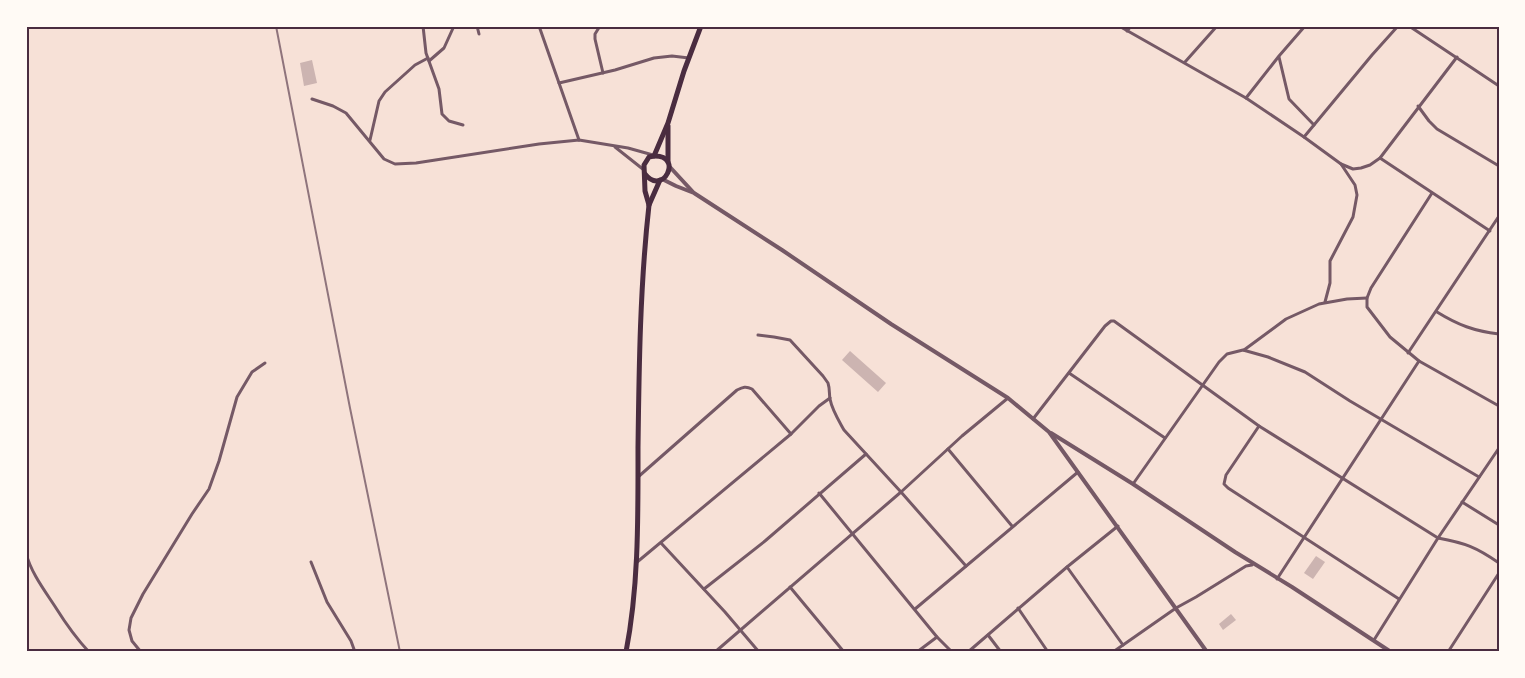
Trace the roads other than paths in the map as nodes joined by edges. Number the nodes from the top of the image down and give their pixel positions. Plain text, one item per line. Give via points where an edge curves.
1 (424, 26) edge
2 (454, 26) edge
3 (477, 26) edge
4 (539, 26) edge
5 (600, 26) edge
6 (701, 26) edge
7 (1119, 26) edge
8 (1131, 26) edge
9 (1216, 26) edge
10 (1305, 26) edge
11 (1398, 26) edge
12 (1409, 26) edge
13 (1127, 31) junction
14 (479, 34) dead end
15 (1279, 56) junction
16 (1457, 57) junction
17 (689, 58) junction
18 (428, 59) junction
19 (1185, 62) junction
20 (603, 73) junction
21 (559, 83) junction
22 (1499, 86) edge
23 (1246, 98) junction
24 (312, 99) dead end
25 (1418, 106) junction
26 (668, 123) junction
27 (463, 125) dead end
28 (1314, 125) junction
29 (1304, 137) junction
30 (579, 140) junction
31 (370, 141) junction
32 (614, 146) junction
33 (654, 156) junction
34 (1380, 158) junction
35 (668, 164) junction
36 (1341, 164) junction
37 (1499, 166) edge
38 (645, 172) junction
39 (661, 180) junction
40 (694, 193) junction
41 (1432, 193) junction
42 (648, 205) junction
43 (1499, 216) edge
44 (1490, 231) junction
45 (1367, 298) junction
46 (1325, 302) junction
47 (1437, 312) junction
48 (1499, 334) edge
49 (758, 335) dead end
50 (1243, 350) junction
51 (1408, 352) junction
52 (1419, 361) junction
53 (265, 364) dead end
54 (1069, 373) junction
55 (1202, 386) junction
56 (830, 398) junction
57 (1008, 398) junction
58 (1499, 406) edge
59 (1033, 419) junction
60 (1381, 419) junction
61 (1259, 426) junction
62 (1049, 432) junction
63 (791, 434) junction
64 (1165, 438) junction
65 (1499, 448) edge
66 (948, 449) junction
67 (866, 454) junction
68 (1078, 472) junction
69 (1479, 477) junction
70 (638, 478) junction
71 (1343, 478) junction
72 (1133, 484) junction
73 (902, 492) junction
74 (819, 493) junction
75 (1462, 502) junction
76 (1499, 525) edge
77 (1012, 526) junction
78 (1118, 526) junction
79 (852, 534) junction
80 (1304, 537) junction
81 (1438, 538) junction
82 (661, 543) junction
83 (26, 553) edge
84 (311, 562) dead end
85 (1499, 562) edge
86 (636, 564) junction
87 (1252, 565) dead end
88 (966, 566) junction
89 (1067, 566) junction
90 (1499, 573) edge
91 (1277, 579) junction
92 (790, 587) junction
93 (704, 589) junction
94 (1399, 599) junction
95 (1018, 608) junction
96 (1176, 608) junction
97 (915, 609) junction
98 (740, 631) junction
99 (988, 635) junction
100 (938, 637) junction
101 (1374, 640) junction
102 (1123, 645) junction
103 (89, 652) edge
104 (140, 652) edge
105 (355, 652) edge
106 (626, 652) edge
107 (715, 652) edge
108 (759, 652) edge
109 (844, 652) edge
110 (917, 652) edge
111 (952, 652) edge
112 (968, 652) edge
113 (1001, 652) edge
114 (1048, 652) edge
115 (1113, 652) edge
116 (1207, 652) edge
117 (1391, 652) edge
118 (1448, 652) edge

1 - 18 street
2 - 18 street via 444,48
3 - 14 street
4 - 21 street
5 - 20 street via 595,38
6 - 17 highway
7 - 13 street
8 - 13 street
9 - 19 street
10 - 15 street
11 - 28 street
12 - 16 street
13 - 19 street
15 - 23 street
15 - 28 street via 1289,99
16 - 22 street
16 - 25 street
17 - 20 street via 654,58
17 - 26 highway
18 - 27 street via 442,114 449,121
18 - 31 street via 415,65 385,92 379,101
19 - 23 street
20 - 21 street
21 - 30 street
23 - 29 street
24 - 31 street via 346,113
25 - 34 street
25 - 37 street via 1437,128
26 - 33 highway
26 - 35 highway
28 - 29 street
29 - 36 street
30 - 31 street via 395,164 384,160
30 - 32 street
32 - 33 street
32 - 38 street
33 - 35 highway via 659,155
33 - 38 highway via 646,161
34 - 36 street via 1361,168 1353,169
34 - 41 street
35 - 39 highway via 669,171
35 - 40 street
36 - 46 street via 1355,185 1357,195 1352,217 1330,261 1330,283
38 - 39 highway via 653,180
38 - 42 highway
39 - 40 street
39 - 42 highway
40 - 57 street
41 - 44 street
41 - 45 street
42 - 70 highway via 641,305
43 - 44 street
44 - 47 street
45 - 46 street
45 - 51 street via 1367,307 1376,320
46 - 50 street via 1286,320
47 - 48 street via 1468,328
47 - 51 street
49 - 56 street via 785,338 795,344 828,383
50 - 55 street via 1227,354
50 - 60 street via 1305,372
51 - 52 street
52 - 58 street
52 - 60 street
53 - 104 street via 252,372 237,397 209,489 131,618 129,630
54 - 55 street via 1111,321 1117,322
54 - 59 street
54 - 64 street
55 - 61 street
55 - 64 street
56 - 63 street
56 - 67 street via 844,430
57 - 59 street
57 - 66 street
59 - 62 street
60 - 69 street
60 - 71 street
61 - 71 street
61 - 80 street via 1226,475 1224,484
62 - 68 street
62 - 72 street
63 - 70 street via 752,389 743,387
63 - 82 street
64 - 72 street
65 - 69 street
66 - 73 street
66 - 77 street
67 - 73 street
67 - 74 street
68 - 77 street
68 - 78 street
69 - 75 street
70 - 86 highway
71 - 80 street
71 - 81 street
72 - 91 street
73 - 79 street
73 - 88 street
74 - 79 street
74 - 93 street
75 - 76 street
75 - 81 street
77 - 88 street
78 - 89 street
78 - 96 street
79 - 92 street
79 - 97 street
80 - 91 street
80 - 94 street
81 - 85 street via 1475,547
81 - 94 street
82 - 86 street
82 - 93 street
83 - 103 street via 43,588 76,639
84 - 105 street via 327,602
86 - 106 highway
87 - 96 street
88 - 97 street
89 - 95 street
89 - 102 street
90 - 118 street
91 - 101 street
92 - 98 street
92 - 109 street
93 - 98 street
94 - 101 street
95 - 99 street
95 - 114 street
96 - 102 street
96 - 116 street
97 - 100 street
98 - 107 street
98 - 108 street
99 - 112 street
99 - 113 street
100 - 110 street
100 - 111 street
101 - 117 street
102 - 115 street

